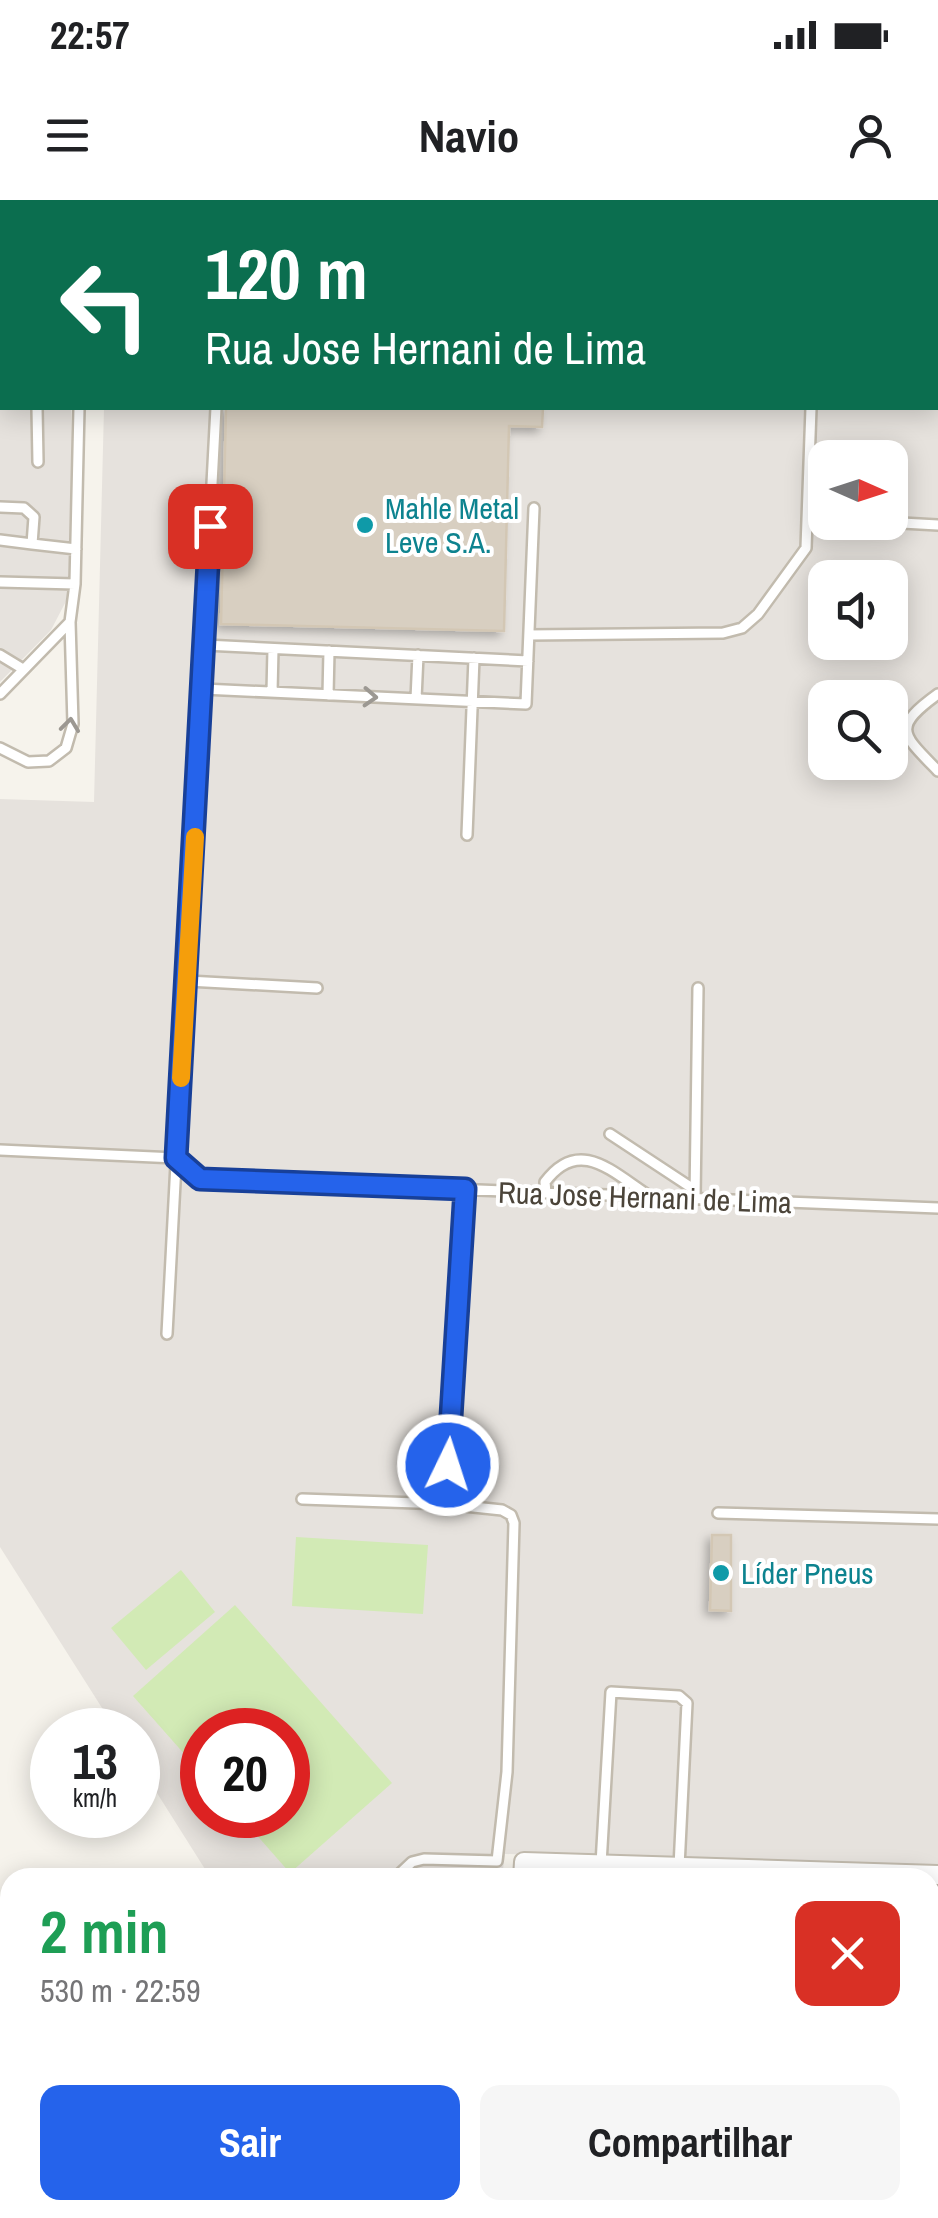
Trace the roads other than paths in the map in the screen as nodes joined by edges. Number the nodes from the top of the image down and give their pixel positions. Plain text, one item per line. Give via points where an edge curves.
1 (37, 410) edge
2 (79, 410) edge
3 (216, 410) edge
4 (811, 410) edge
5 (810, 440) edge
6 (38, 462) dead end
7 (0, 507) edge
8 (534, 508) dead end
9 (808, 520) edge
10 (908, 523) edge
11 (938, 525) edge
12 (0, 540) edge
13 (32, 544) junction
14 (76, 549) junction
15 (0, 582) edge
16 (75, 584) junction
17 (70, 622) junction
18 (528, 634) junction
19 (205, 646) junction
20 (272, 648) junction
21 (328, 651) junction
22 (0, 655) edge
23 (418, 655) junction
24 (474, 658) junction
25 (528, 660) junction
26 (23, 669) junction
27 (203, 689) junction
28 (272, 692) junction
29 (0, 694) edge
30 (938, 694) edge
31 (328, 695) junction
32 (416, 699) junction
33 (472, 702) junction
34 (0, 748) edge
35 (938, 771) edge
36 (467, 834) dead end
37 (188, 982) junction
38 (317, 988) dead end
39 (698, 988) dead end
40 (610, 1134) dead end
41 (0, 1150) edge
42 (176, 1158) junction
43 (465, 1189) junction
44 (546, 1192) junction
45 (695, 1195) junction
46 (653, 1198) junction
47 (938, 1208) edge
48 (167, 1334) dead end
49 (302, 1498) dead end
50 (445, 1504) junction
51 (718, 1513) dead end
52 (938, 1519) edge
53 (497, 1862) junction
54 (601, 1865) junction
55 (406, 1868) edge
56 (517, 1868) edge
57 (555, 1868) edge
58 (679, 1868) joint

1 - 6 lane
2 - 14 lane
3 - 19 lane
4 - 5 lane
7 - 13 lane via 30,511
8 - 18 lane
9 - 18 lane via 806,548 742,628
10 - 11 lane
12 - 13 lane
13 - 14 lane
14 - 16 lane
15 - 16 lane
16 - 17 lane
17 - 26 lane
34 -> 17 lane via 28,762 49,761 66,748 73,724
18 - 25 lane
19 - 20 lane
19 - 27 lane
20 - 21 lane
20 - 28 lane
21 - 23 lane
21 - 31 lane
22 - 26 lane
23 - 24 lane
23 - 32 lane
24 - 25 lane
24 - 33 lane
25 - 33 lane via 526,704
26 - 29 lane
27 - 28 lane
27 - 37 lane
28 - 31 lane
30 - 35 lane via 911,713 906,726 908,741
31 -> 32 lane
32 - 33 lane
33 - 36 lane
37 - 38 lane
37 - 42 lane
39 - 45 lane
40 - 45 lane
41 - 42 lane, Rua Jose Hernani de Lima
42 - 43 lane, Rua Jose Hernani de Lima via 200,1179
42 - 48 lane
43 - 44 lane, Rua Jose Hernani de Lima
43 - 50 lane
44 - 46 lane, Rua Jose Hernani de Lima
44 - 46 lane via 554,1170 588,1158
45 - 46 lane, Rua Jose Hernani de Lima
45 - 47 lane, Rua Jose Hernani de Lima
49 - 50 lane
50 - 53 lane via 502,1510 514,1522
51 - 52 lane
53 - 55 lane via 424,1859
53 - 56 lane
54 - 57 street
54 - 58 street
54 - 58 lane via 611,1692 678,1696 687,1703

